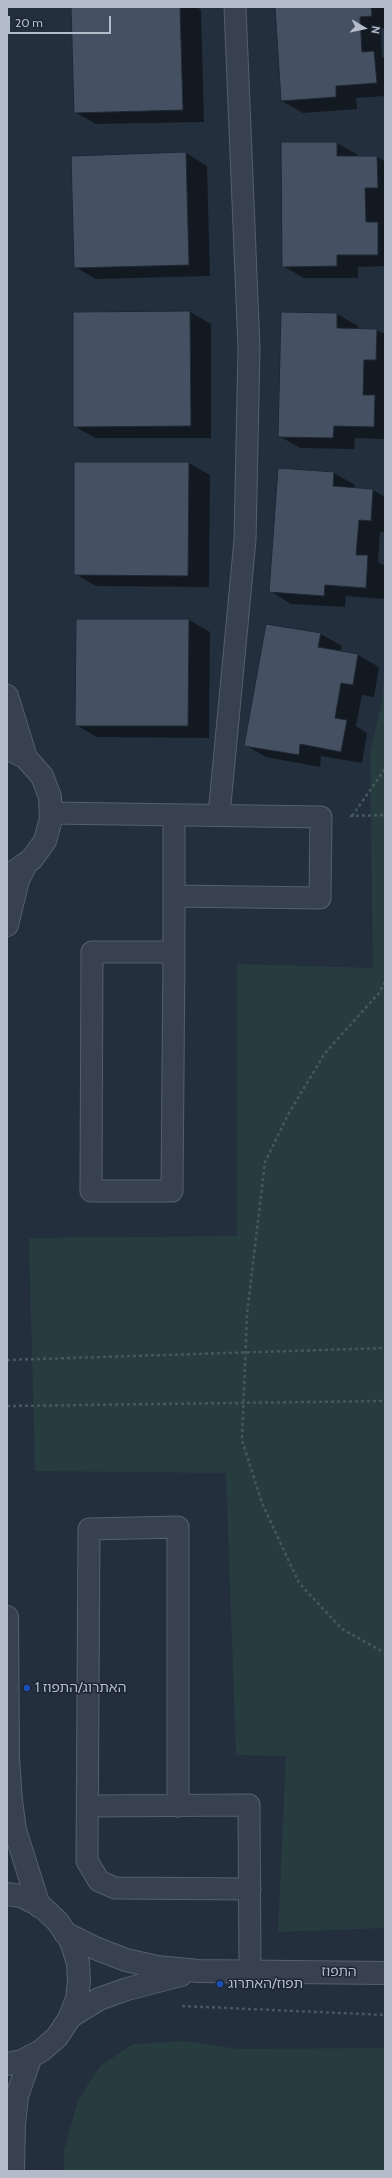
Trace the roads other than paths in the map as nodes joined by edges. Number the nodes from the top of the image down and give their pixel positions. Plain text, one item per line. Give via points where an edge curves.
1 (235, 7) edge
2 (7, 696) edge
3 (7, 748) edge
4 (26, 758) junction
5 (50, 813) junction
6 (174, 815) junction
7 (219, 815) junction
8 (26, 864) junction
9 (7, 874) edge
10 (174, 896) junction
11 (7, 925) edge
12 (174, 952) junction
13 (7, 1617) edge
14 (88, 1806) junction
15 (178, 1806) junction
16 (250, 1889) junction
17 (7, 1894) edge
18 (39, 1906) junction
19 (65, 1933) junction
20 (198, 1971) junction
21 (250, 1971) junction
22 (385, 1973) edge
23 (70, 2017) junction
24 (31, 2056) junction
25 (7, 2064) edge
26 (13, 2171) edge

1 - 7 lane via 249,348 245,540
2 - 4 street
3 - 4 street
4 - 5 street via 42,776 50,797
5 - 6 lane
5 - 8 street via 51,819 45,841
6 - 7 lane
6 - 10 lane
7 - 10 lane via 321,817 320,898
8 - 9 street
8 - 11 street via 18,880
10 - 12 lane
12 - 12 lane via 172,1191 91,1190 92,952
13 - 18 street via 8,1759 11,1801 15,1830
14 - 15 lane
14 - 15 lane via 89,1529 178,1527
14 - 16 lane via 87,1861 99,1881 115,1888
15 - 16 lane via 249,1805
16 - 21 lane
17 - 18 street via 21,1896
18 - 19 street via 58,1922
19 - 20 street, התפוז via 126,1960 157,1967
19 - 23 street via 71,1941 78,1963 77,1999
20 - 21 street, התפוז
20 - 23 street, התפוז via 127,1989 99,1999
21 - 22 street, התפוז
23 - 24 street via 57,2037
24 - 25 street
24 - 26 street via 17,2096

